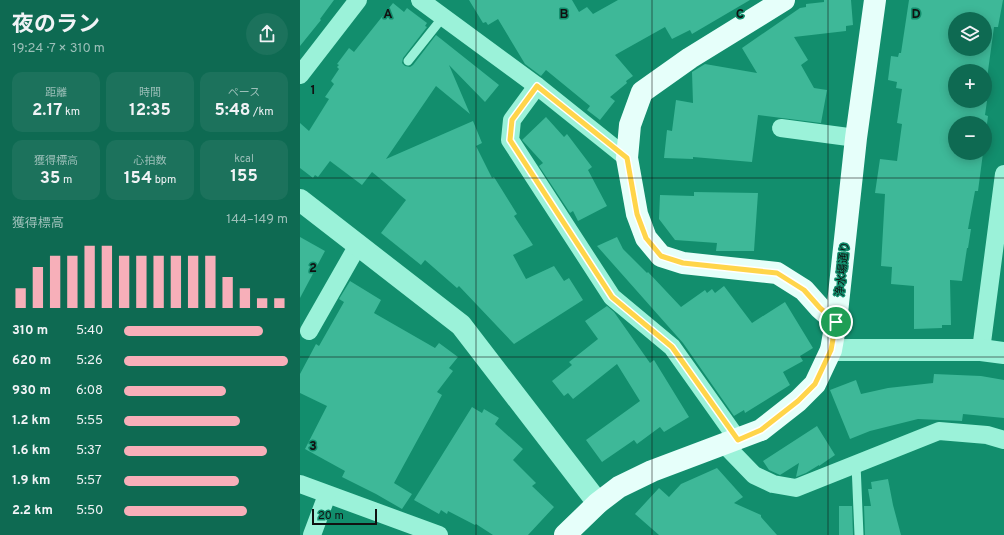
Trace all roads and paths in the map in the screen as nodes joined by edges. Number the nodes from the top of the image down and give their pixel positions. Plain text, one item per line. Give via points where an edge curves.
1 (358, 0) edge
2 (420, 0) edge
3 (784, 0) edge
4 (875, 0) edge
5 (444, 17) junction
6 (408, 61) dead end
7 (300, 75) edge
8 (537, 86) junction
9 (781, 128) dead end
10 (856, 138) junction
11 (627, 158) junction
12 (1004, 174) edge
13 (300, 200) edge
14 (358, 245) junction
15 (836, 322) junction
16 (310, 331) dead end
17 (831, 350) junction
18 (981, 350) junction
19 (1004, 353) edge
20 (1004, 440) edge
21 (731, 442) junction
22 (856, 464) junction
23 (300, 484) edge
24 (327, 495) junction
25 (598, 503) junction
26 (312, 535) edge
27 (439, 535) edge
28 (565, 535) edge
29 (859, 535) edge

1 - 7 street
2 - 5 street
3 - 11 main road via 690,58 642,92 630,125
4 - 10 main road, 浄水場通り
5 - 6 lane
5 - 8 street
8 - 11 street
8 - 21 street via 512,120 510,140 612,297 672,347
9 - 10 street
10 - 15 main road, 浄水場通り
11 - 15 main road via 637,214 646,238 661,256 683,263 777,273 804,290
12 - 18 street
13 - 14 street
14 - 16 street
14 - 25 street via 461,325
15 - 17 main road, 浄水場通り
17 - 18 street
17 - 21 main road, 浄水場通り via 815,384 798,401 761,430
18 - 19 street
20 - 22 street via 987,435 939,431
21 - 22 street via 754,475 780,486 796,488
21 - 25 main road, 浄水場通り via 652,470 619,487
22 - 29 lane
23 - 24 street
24 - 26 street
24 - 27 street
25 - 28 main road, 浄水場通り

